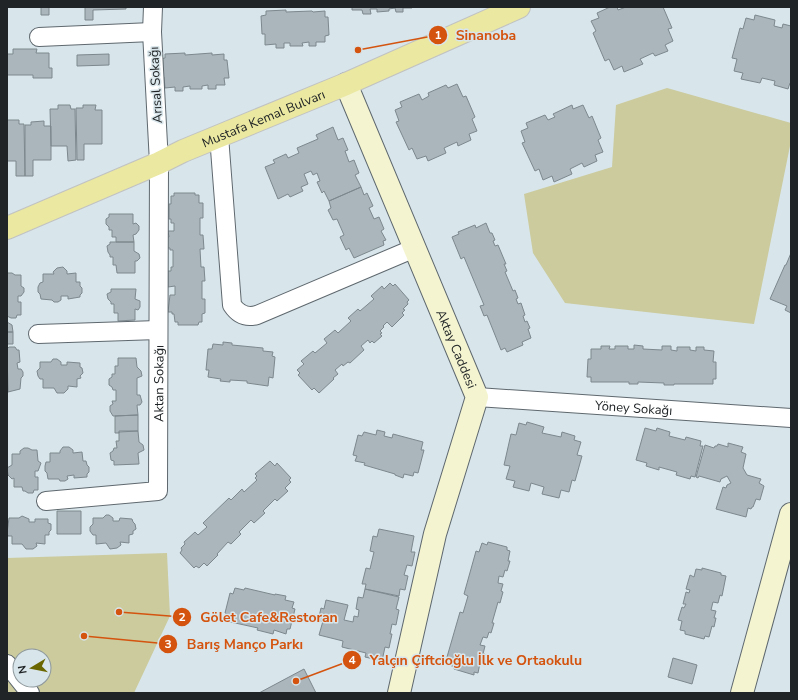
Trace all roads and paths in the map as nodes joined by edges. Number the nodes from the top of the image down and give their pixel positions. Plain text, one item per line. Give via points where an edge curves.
1 (152, 7) edge
2 (519, 7) edge
3 (152, 32) junction
4 (39, 37) dead end
5 (346, 84) junction
6 (219, 136) junction
7 (159, 163) junction
8 (7, 228) edge
9 (415, 248) junction
10 (158, 330) junction
11 (38, 334) dead end
12 (477, 397) junction
13 (791, 418) edge
14 (46, 501) dead end
15 (791, 514) edge
16 (7, 664) edge
17 (30, 693) edge
18 (399, 693) edge
19 (742, 693) edge

1 - 3 street, Arısal Sokağı
2 - 5 main road, Mustafa Kemal Bulvarı
3 - 4 street
3 - 7 street, Arısal Sokağı
5 - 6 main road, Mustafa Kemal Bulvarı
5 - 9 main road, Aktay Caddesi
6 - 7 main road, Mustafa Kemal Bulvarı
6 - 9 street via 232,304 240,314 257,315
7 - 8 main road, Mustafa Kemal Bulvarı
7 - 10 street, Aktan Sokağı
9 - 12 main road, Aktay Caddesi
10 - 11 street
10 - 14 street, Aktan Sokağı via 158,491
12 - 13 street, Yöney Sokağı
12 - 18 main road, Aktay Caddesi via 435,534
15 - 19 main road
16 - 17 street

